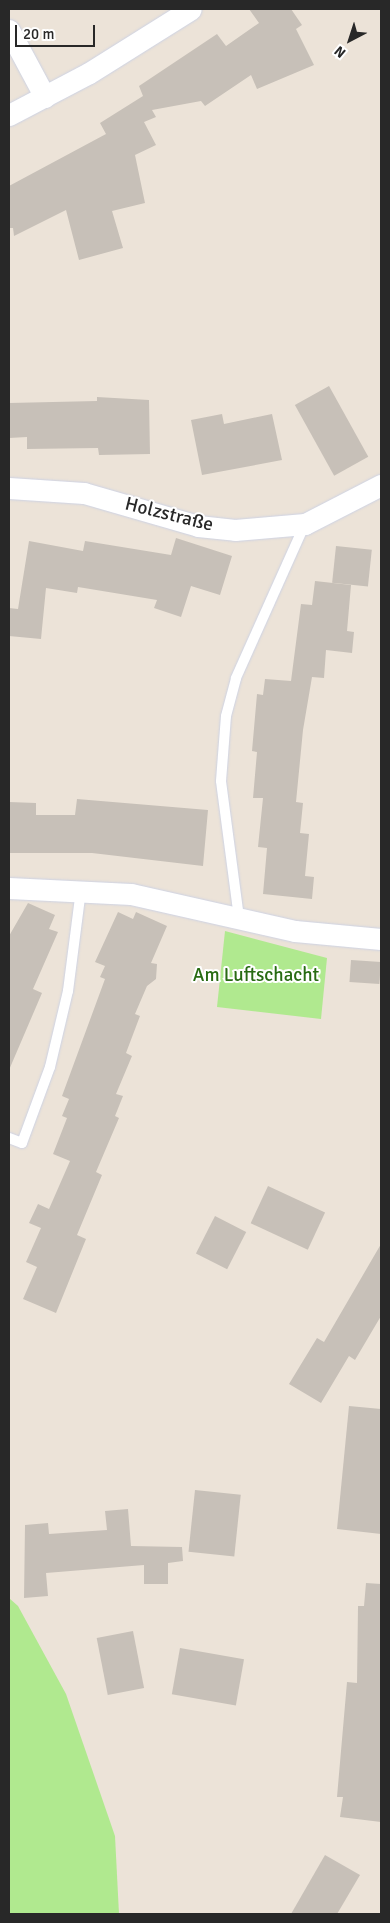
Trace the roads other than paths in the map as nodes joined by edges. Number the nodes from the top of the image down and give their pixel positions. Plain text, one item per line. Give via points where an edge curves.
1 (191, 9) edge
2 (9, 30) edge
3 (45, 97) junction
4 (9, 115) edge
5 (381, 485) edge
6 (9, 488) edge
7 (305, 524) junction
8 (9, 888) edge
9 (81, 888) junction
10 (239, 918) junction
11 (381, 939) edge
12 (9, 1138) edge

1 - 3 street
2 - 3 street
3 - 4 street
5 - 7 street, Holzstraße
6 - 7 street, Holzstraße via 84,493 198,526 235,530
7 - 10 lane via 236,678 226,716 221,781
8 - 9 street
9 - 10 street via 160,899
9 - 12 lane via 68,991 50,1067 22,1143
10 - 11 street via 321,935

